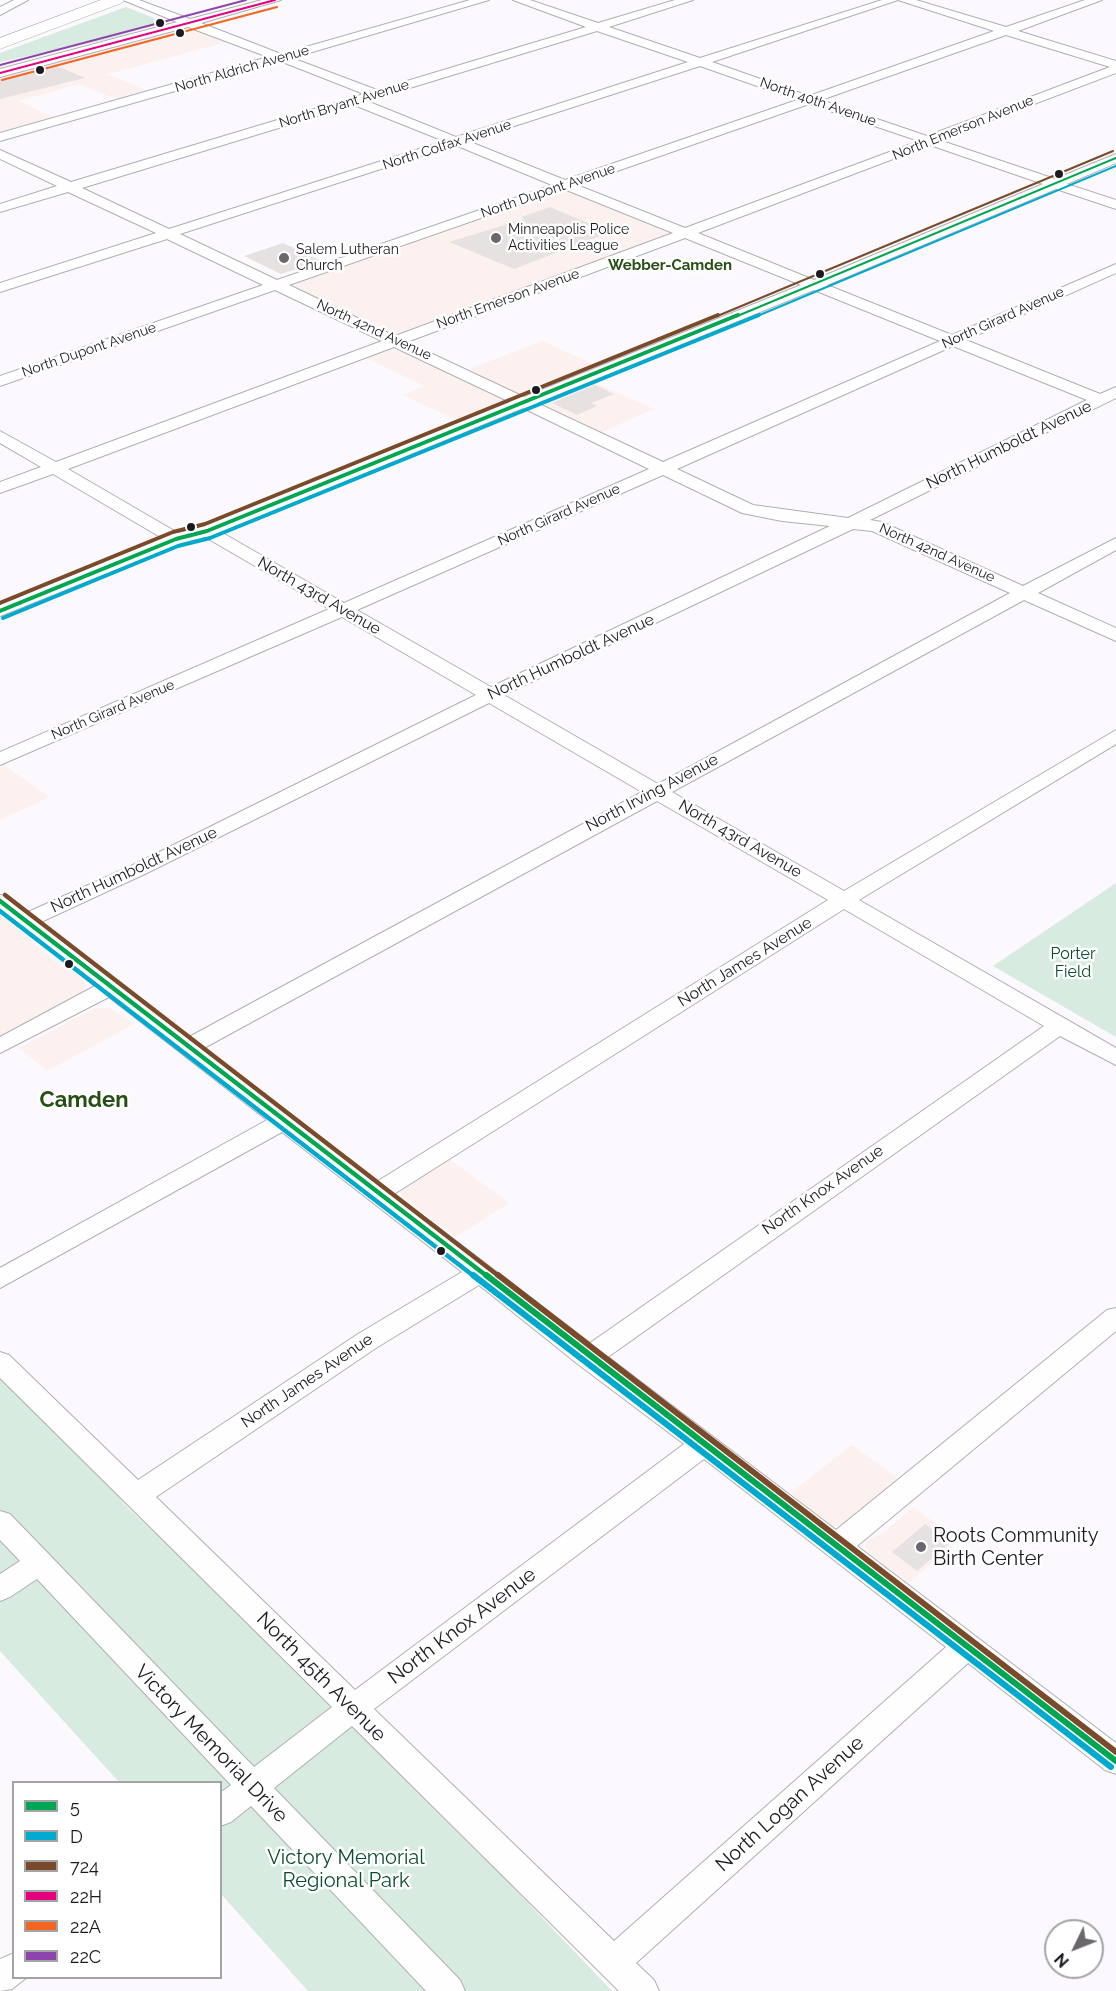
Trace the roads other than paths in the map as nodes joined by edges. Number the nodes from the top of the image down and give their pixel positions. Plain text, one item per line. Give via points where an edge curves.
1 (22, 0) edge
2 (79, 0) edge
3 (116, 0) edge
4 (129, 0) edge
5 (275, 0) edge
6 (483, 0) edge
7 (519, 0) edge
8 (687, 0) edge
9 (893, 0) edge
10 (904, 0) edge
11 (1096, 0) edge
12 (0, 12) edge
13 (187, 22) junction
14 (598, 27) junction
15 (0, 29) edge
16 (1007, 31) junction
17 (0, 44) edge
18 (281, 57) junction
19 (701, 63) junction
20 (1116, 67) edge
21 (0, 73) edge
22 (376, 94) junction
23 (356, 100) junction
24 (812, 100) junction
25 (0, 137) edge
26 (458, 141) junction
27 (929, 141) junction
28 (0, 153) edge
29 (1116, 158) edge
30 (1056, 184) junction
31 (566, 185) junction
32 (71, 187) junction
33 (1116, 205) edge
34 (0, 208) edge
35 (687, 233) junction
36 (172, 234) junction
37 (1116, 268) edge
38 (278, 285) junction
39 (814, 285) junction
40 (0, 288) edge
41 (952, 340) junction
42 (396, 341) junction
43 (0, 381) edge
44 (1109, 396) edge
45 (523, 402) junction
46 (0, 436) edge
47 (55, 468) junction
48 (663, 469) junction
49 (0, 488) edge
50 (748, 509) junction
51 (853, 522) junction
52 (207, 531) junction
53 (176, 539) junction
54 (810, 543) junction
55 (1116, 543) edge
56 (1026, 593) junction
57 (344, 610) junction
58 (0, 611) edge
59 (1116, 635) edge
60 (490, 695) junction
61 (1116, 736) edge
62 (0, 759) edge
63 (656, 790) junction
64 (844, 900) junction
65 (0, 901) edge
66 (26, 921) junction
67 (111, 987) junction
68 (1060, 1025) junction
69 (0, 1046) edge
70 (190, 1046) junction
71 (1116, 1058) edge
72 (284, 1121) junction
73 (377, 1193) junction
74 (480, 1273) junction
75 (0, 1279) edge
76 (1116, 1317) edge
77 (588, 1358) junction
78 (0, 1362) edge
79 (705, 1443) junction
80 (137, 1495) junction
81 (0, 1522) edge
82 (837, 1546) junction
83 (39, 1563) junction
84 (0, 1588) edge
85 (968, 1645) junction
86 (353, 1708) junction
87 (1116, 1761) edge
88 (253, 1788) junction
89 (222, 1811) edge
90 (613, 1963) junction
91 (448, 1991) edge
92 (642, 1991) edge

1 - 12 street
2 - 15 highway
3 - 17 highway
4 - 13 street
5 - 13 street
6 - 18 street, North Aldrich Avenue
7 - 14 street, North 40th Avenue
8 - 14 street, North Bryant Avenue
9 - 19 street, North Colfax Avenue
10 - 16 street
11 - 16 street, North Dupont Avenue
13 - 18 street
13 - 21 street
14 - 19 street, North 40th Avenue
14 - 22 street, North Bryant Avenue
16 - 20 street
16 - 24 street, North Dupont Avenue
18 - 22 street
18 - 25 street, North Aldrich Avenue
19 - 24 street, North 40th Avenue
19 - 26 street, North Colfax Avenue
20 - 27 street, North Emerson Avenue
22 - 23 street, North Bryant Avenue
23 - 26 street
23 - 32 street, North Bryant Avenue
24 - 27 street, North 40th Avenue
24 - 31 street, North Dupont Avenue
26 - 31 street
26 - 36 street, North Colfax Avenue
27 - 30 street, North 40th Avenue
27 - 35 street, North Emerson Avenue
28 - 32 street, North 42nd Avenue
29 - 30 street
30 - 33 street, North 40th Avenue
30 - 39 street
31 - 35 street
31 - 38 street, North Dupont Avenue
32 - 34 street, North Bryant Avenue
32 - 36 street, North 42nd Avenue
35 - 39 street
35 - 42 street, North Emerson Avenue
36 - 38 street, North 42nd Avenue
36 - 40 street, North Colfax Avenue
37 - 41 street, North Girard Avenue
38 - 42 street, North 42nd Avenue
38 - 43 street, North Dupont Avenue
39 - 41 street
39 - 45 street
41 - 44 street
41 - 48 street, North Girard Avenue
42 - 45 street, North 42nd Avenue
42 - 47 street, North Emerson Avenue
44 - 51 street, North Humboldt Avenue
45 - 48 street, North 42nd Avenue
45 - 52 street
46 - 47 street
47 - 49 street, North Emerson Avenue
47 - 53 street
48 - 50 street, North 42nd Avenue
48 - 57 street, North Girard Avenue
50 - 51 street, North 42nd Avenue
50 - 54 street, North 42nd Avenue
51 - 54 street, North Humboldt Avenue
51 - 56 street, North 42nd Avenue via 892,532
52 - 53 street
52 - 57 street, North 43rd Avenue
53 - 58 street
54 - 60 street, North Humboldt Avenue
55 - 56 street, North Irving Avenue
56 - 59 street, North 42nd Avenue
56 - 63 street, North Irving Avenue
57 - 60 street, North 43rd Avenue
57 - 62 street, North Girard Avenue
60 - 63 street, North 43rd Avenue
60 - 66 street, North Humboldt Avenue via 141,869
61 - 64 street, North James Avenue
63 - 64 street, North 43rd Avenue
63 - 70 street, North Irving Avenue
64 - 68 street, North 43rd Avenue
64 - 73 street, North James Avenue
65 - 66 street
66 - 67 street
67 - 69 street
67 - 70 street
68 - 71 street, North 43rd Avenue
68 - 77 street, North Knox Avenue
70 - 72 street
72 - 73 street
72 - 75 street
73 - 74 street
74 - 77 street
74 - 80 street, North James Avenue via 367,1341
76 - 82 street
77 - 79 street
78 - 80 street, North 45th Avenue
79 - 82 street
79 - 86 street, North Knox Avenue
80 - 86 street, North 45th Avenue
81 - 83 street, Victory Memorial Drive
82 - 85 street
83 - 84 street
83 - 88 street, Victory Memorial Drive
85 - 87 street
85 - 90 street, North Logan Avenue
86 - 88 street, North Knox Avenue
86 - 90 street, North 45th Avenue
88 - 89 street, North Knox Avenue
88 - 91 street, Victory Memorial Drive
90 - 92 street, North 45th Avenue

